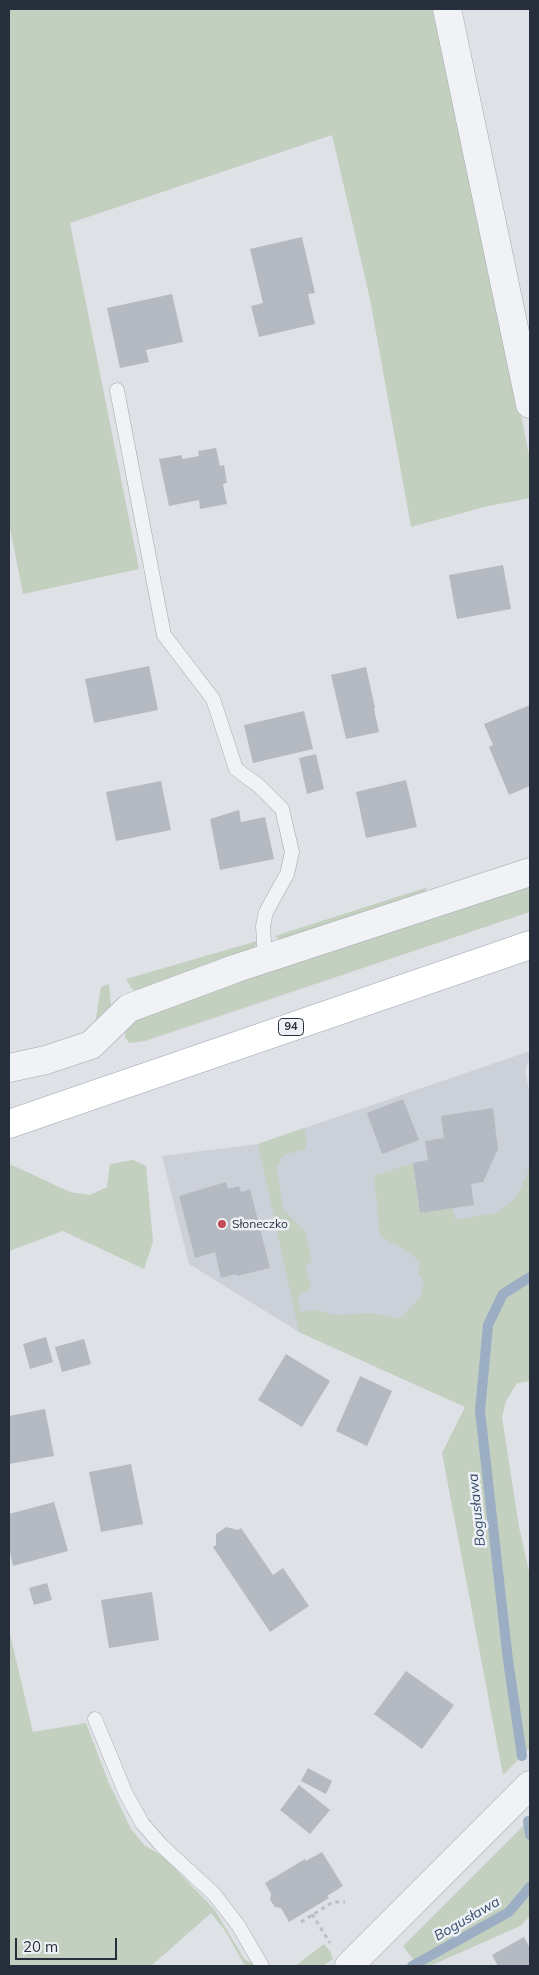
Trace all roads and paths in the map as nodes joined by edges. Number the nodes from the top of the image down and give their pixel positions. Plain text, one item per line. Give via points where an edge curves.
1 (447, 9) edge
2 (117, 390) dead end
3 (530, 404) edge
4 (530, 872) edge
5 (530, 945) edge
6 (265, 959) junction
7 (9, 1068) edge
8 (9, 1124) edge
9 (95, 1719) dead end
10 (530, 1785) edge
11 (345, 1902) dead end
12 (312, 1914) junction
13 (301, 1922) dead end
14 (328, 1940) dead end
15 (262, 1966) edge
16 (350, 1966) edge

1 - 3 street
2 - 6 lane via 164,636 213,699 236,769 282,809 292,852 287,874 266,912
4 - 6 street
5 - 8 main road, 94
6 - 7 street via 129,1008 91,1045
9 - 15 lane via 126,1794 142,1822 162,1846 214,1894 238,1925
10 - 16 street
11 - 12 path via 333,1902
12 - 13 path
12 - 14 path

